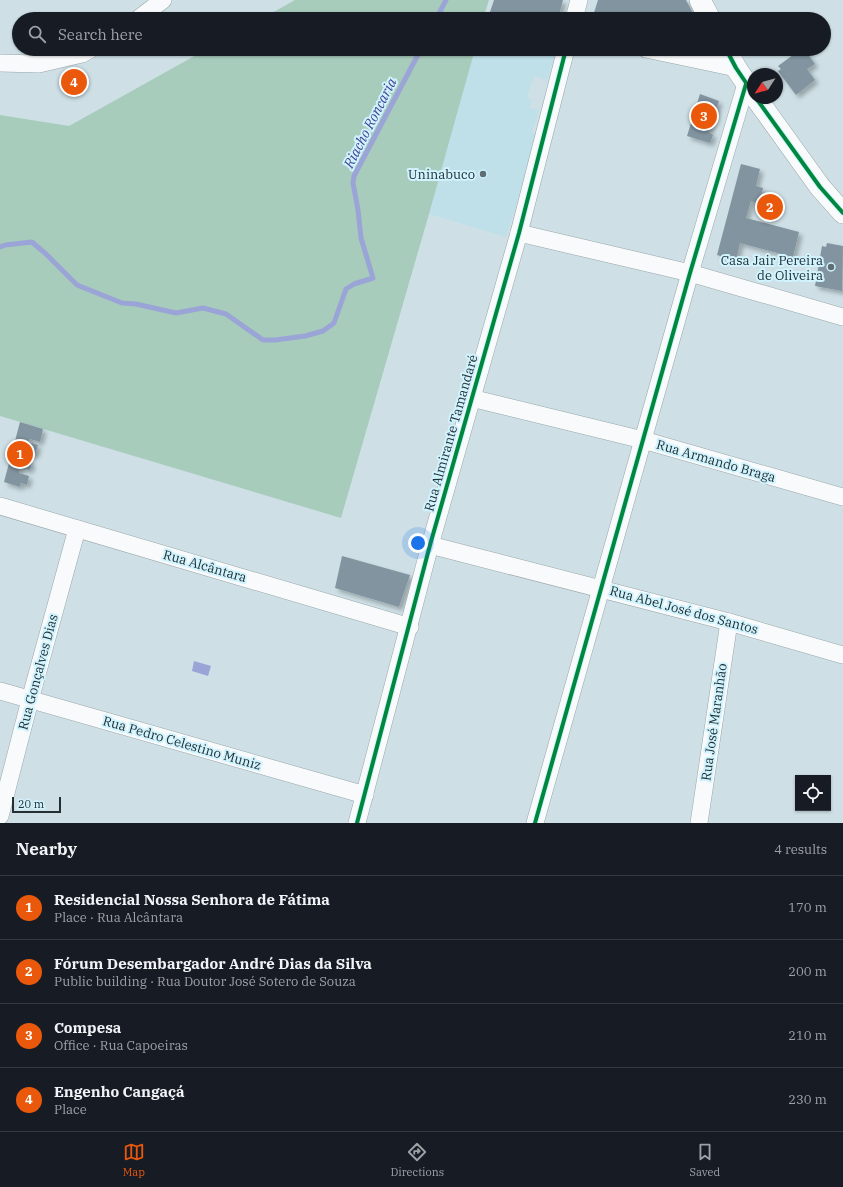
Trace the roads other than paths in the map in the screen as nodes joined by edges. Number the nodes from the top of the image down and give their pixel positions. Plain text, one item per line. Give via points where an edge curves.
1 (163, 0) edge
2 (579, 0) edge
3 (700, 0) edge
4 (147, 12) edge
5 (576, 12) edge
6 (706, 12) edge
7 (73, 56) edge
8 (564, 56) edge
9 (665, 56) edge
10 (730, 56) edge
11 (0, 63) edge
12 (747, 84) edge
13 (747, 86) edge
14 (747, 89) edge
15 (761, 104) edge
16 (843, 213) edge
17 (519, 233) junction
18 (690, 273) junction
19 (843, 317) edge
20 (471, 398) junction
21 (643, 440) junction
22 (843, 497) edge
23 (0, 506) edge
24 (77, 529) junction
25 (430, 545) junction
26 (602, 588) junction
27 (729, 622) junction
28 (410, 627) junction
29 (843, 655) edge
30 (0, 691) edge
31 (30, 700) junction
32 (365, 795) junction
33 (0, 816) edge
34 (357, 823) edge
35 (535, 823) edge
36 (699, 823) edge

1 - 4 street
2 - 5 street
3 - 6 main road
7 - 11 street via 39,64
8 - 17 street, Rua Almirante Tamandaré
9 - 13 street
10 - 12 main road
14 - 18 street
15 - 16 main road via 820,187
17 - 18 street
17 - 20 street, Rua Almirante Tamandaré
18 - 19 street
18 - 21 street
20 - 21 street, Rua Armando Braga
20 - 25 street, Rua Almirante Tamandaré
21 - 22 street, Rua Armando Braga
21 - 26 street
23 - 24 street, Rua Alcântara
24 - 28 street, Rua Alcântara
24 - 31 street, Rua Gonçalves Dias
25 - 26 street, Rua Abel José dos Santos
25 - 28 street, Rua Almirante Tamandaré
26 - 27 street, Rua Abel José dos Santos
26 - 35 street
27 - 29 street, Rua Abel José dos Santos
27 - 36 street, Rua José Maranhão
28 - 32 street, Rua Almirante Tamandaré
30 - 31 street, Rua Pedro Celestino Muniz
31 - 32 street, Rua Pedro Celestino Muniz
31 - 33 street, Rua Gonçalves Dias
32 - 34 street, Rua Almirante Tamandaré

